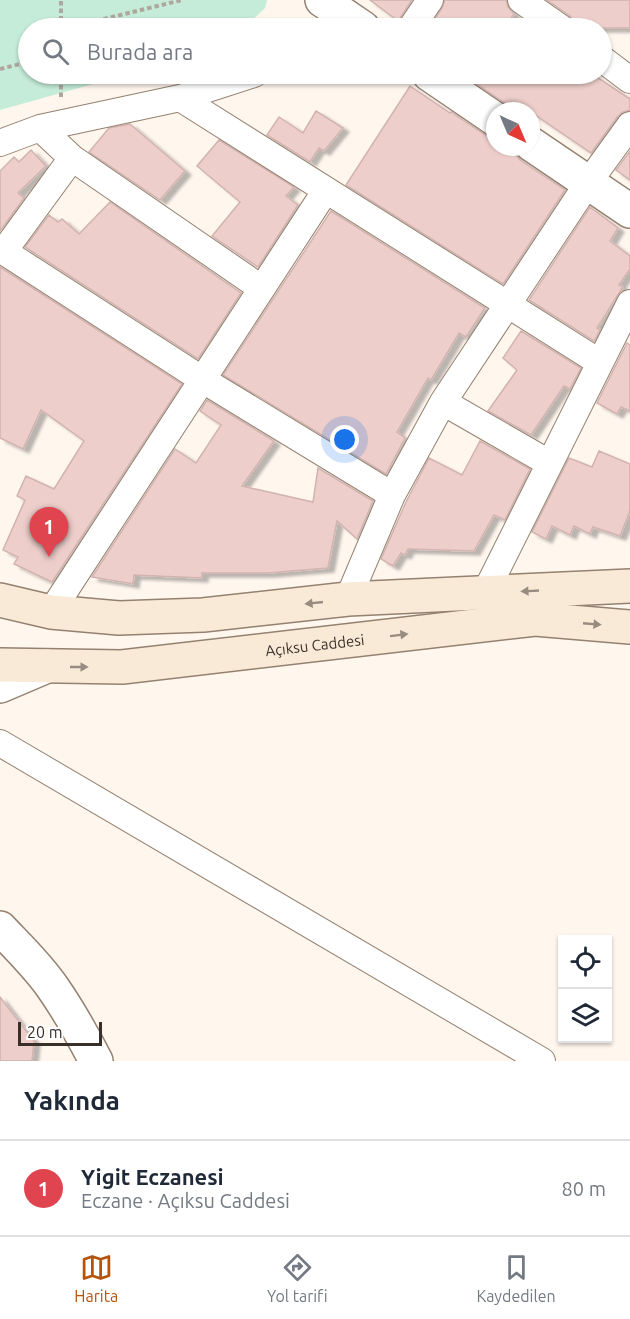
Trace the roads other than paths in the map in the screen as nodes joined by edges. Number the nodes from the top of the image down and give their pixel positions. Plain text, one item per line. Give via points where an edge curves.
1 (322, 0) edge
2 (430, 0) edge
3 (521, 0) edge
4 (348, 18) edge
5 (418, 18) edge
6 (547, 18) edge
7 (612, 66) edge
8 (630, 80) edge
9 (223, 84) edge
10 (444, 84) edge
11 (180, 98) junction
12 (486, 113) edge
13 (630, 125) edge
14 (40, 128) junction
15 (0, 143) edge
16 (540, 150) edge
17 (72, 158) junction
18 (588, 183) junction
19 (326, 190) junction
20 (630, 211) edge
21 (2, 250) edge
22 (261, 288) junction
23 (630, 303) edge
24 (508, 304) junction
25 (599, 362) junction
26 (203, 380) junction
27 (443, 402) junction
28 (549, 463) junction
29 (392, 495) junction
30 (630, 586) edge
31 (485, 593) junction
32 (348, 599) junction
33 (0, 600) edge
34 (51, 612) junction
35 (630, 627) edge
36 (0, 665) edge
37 (47, 666) junction
38 (0, 686) edge
39 (0, 743) edge
40 (0, 914) edge
41 (0, 928) edge
42 (36, 966) junction
43 (96, 1061) edge
44 (542, 1061) edge

1 - 4 street
2 - 5 street
3 - 6 street
7 - 8 street
9 - 11 street
10 - 12 street
11 - 14 street
11 - 19 street
13 - 18 street
14 - 15 street
14 - 17 street
16 - 18 street
17 - 21 street
17 - 22 street
18 - 20 street
18 - 24 street
19 - 22 street
19 - 24 street
21 - 26 street
22 - 26 street
23 - 25 street
24 - 25 street
24 - 27 street
25 - 28 street
26 - 29 street
26 - 34 street
27 - 28 street
27 - 29 street
28 - 31 street
29 - 32 street
30 -> 31 main road
31 - 32 main road
32 -> 34 main road via 203,615 119,618
33 - 34 main road
37 -> 35 main road, Açıksu Caddesi via 122,667 535,619
36 - 37 main road, Açıksu Caddesi
37 - 38 street
39 - 44 street
40 - 42 street
41 - 42 street
42 - 43 street via 75,1022

